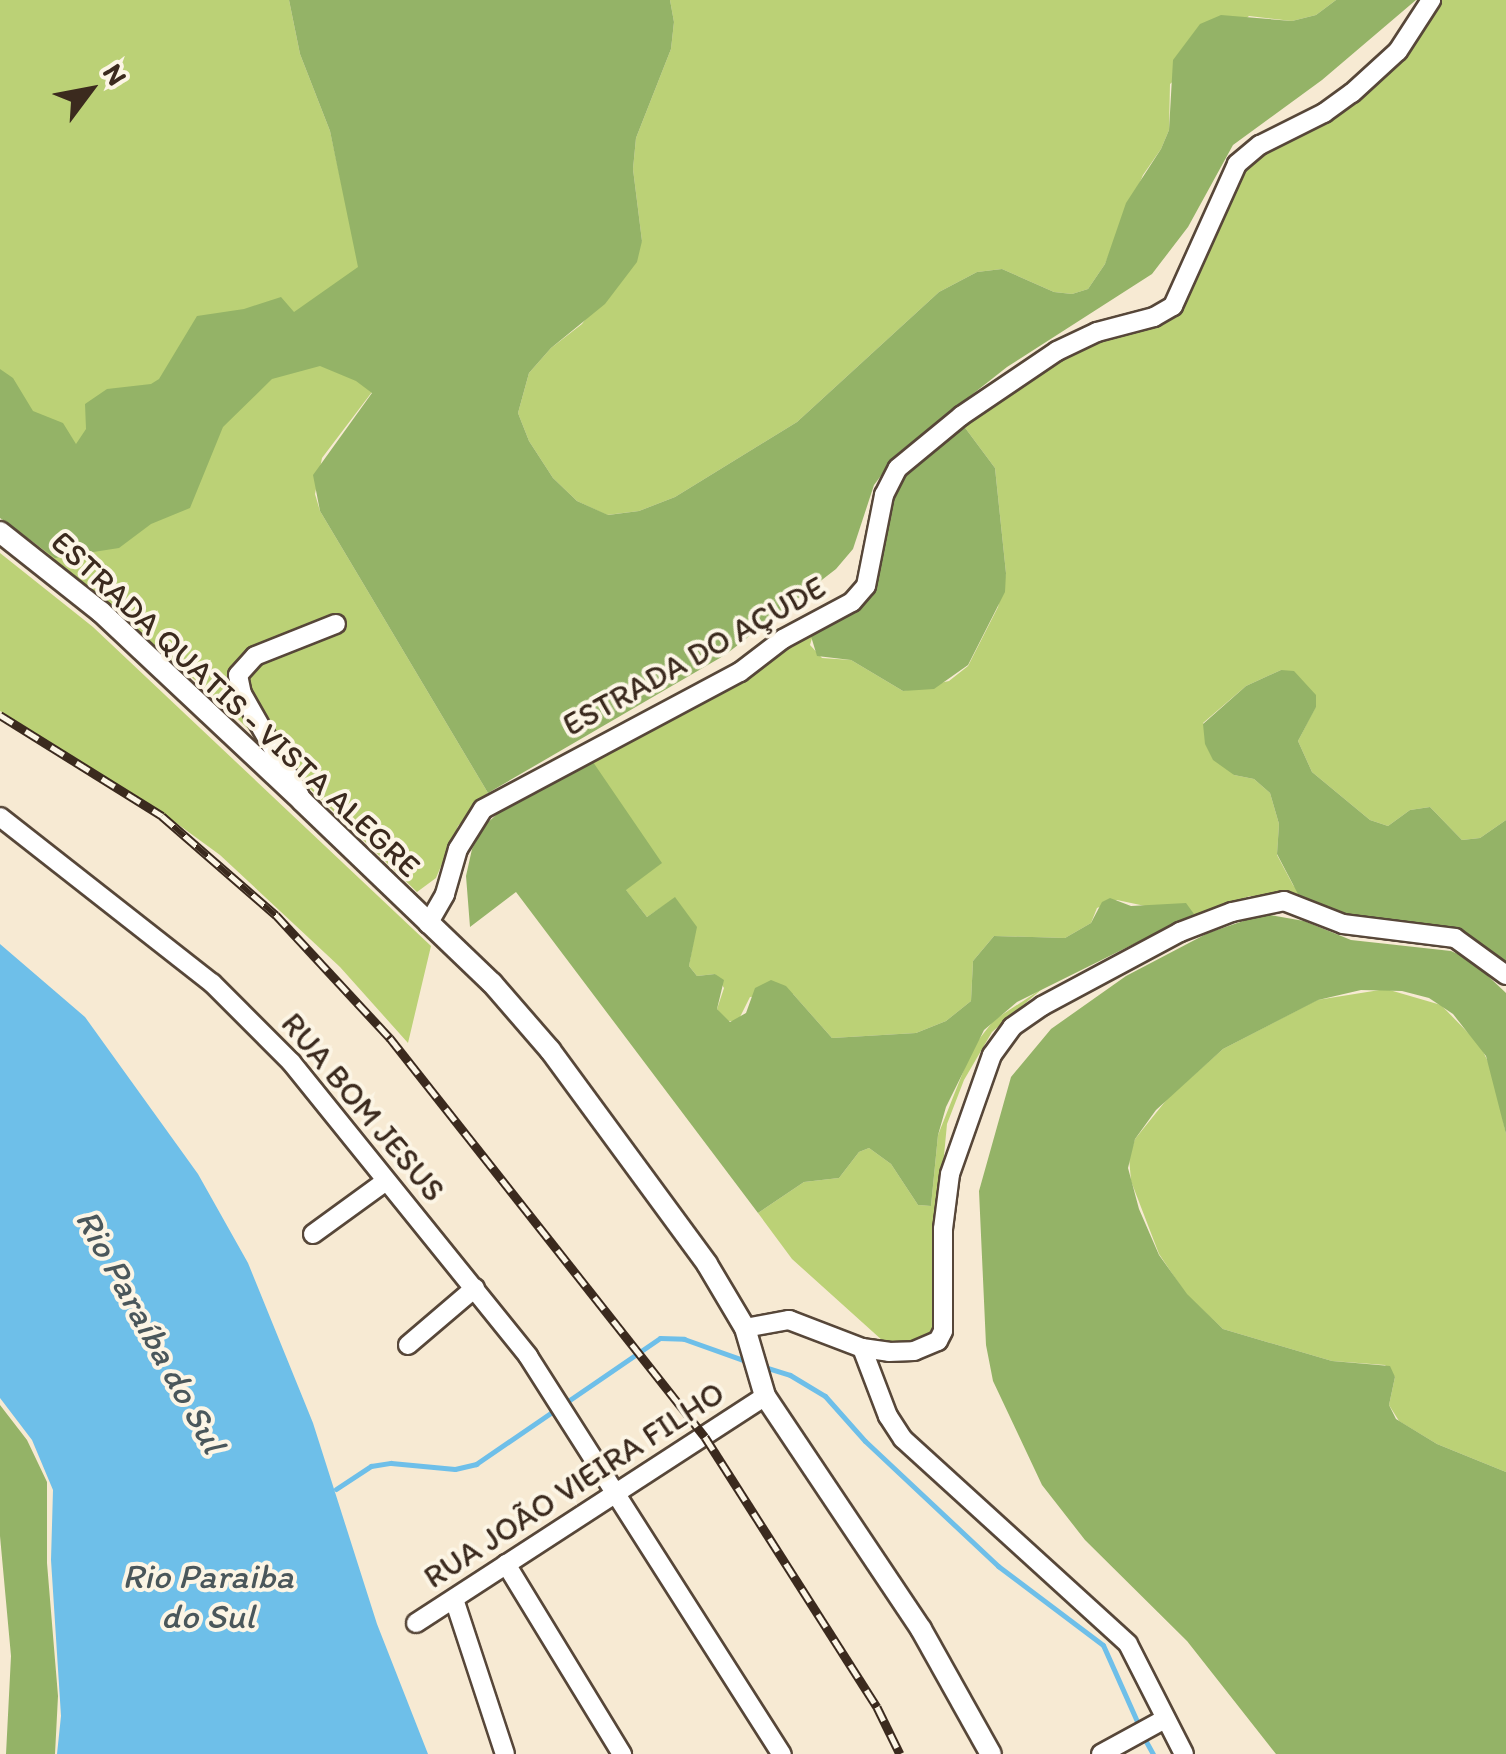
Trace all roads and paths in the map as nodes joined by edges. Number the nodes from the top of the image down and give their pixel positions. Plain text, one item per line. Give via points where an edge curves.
1 (1432, 0) edge
2 (0, 532) edge
3 (336, 624) dead end
4 (302, 801) junction
5 (0, 817) edge
6 (428, 924) junction
7 (1506, 975) edge
8 (386, 1181) junction
9 (313, 1234) dead end
10 (475, 1288) junction
11 (747, 1334) junction
12 (408, 1344) dead end
13 (862, 1348) junction
14 (764, 1393) junction
15 (616, 1495) junction
16 (506, 1564) junction
17 (454, 1600) junction
18 (416, 1624) dead end
19 (1159, 1723) junction
20 (1128, 1745) edge
21 (505, 1754) edge
22 (622, 1754) edge
23 (782, 1754) edge
24 (991, 1754) edge
25 (1101, 1754) edge
26 (1184, 1754) edge

1 - 6 street, ESTRADA DO AÇUDE via 1398,51 1352,93 1237,164 1173,306 1058,351 898,468 884,495 866,586 852,602 783,639 740,672 483,809 458,849
2 - 4 street, ESTRADA QUATIS - VISTA ALEGRE via 101,612
3 - 4 street via 255,656 238,675 242,694
4 - 6 street, ESTRADA QUATIS - VISTA ALEGRE
5 - 8 street, RUA BOM JESUS via 241,1008
6 - 11 street, ESTRADA QUATIS - VISTA ALEGRE via 492,983 576,1083 696,1248
7 - 13 street via 1455,938 1343,924 1272,901 1180,932 1042,1006 992,1054 958,1147 943,1229 942,1336 914,1351
8 - 9 street
8 - 10 street, RUA BOM JESUS
10 - 12 street
10 - 15 street, RUA BOM JESUS
11 - 13 street via 789,1320
11 - 14 street, ESTRADA QUATIS - VISTA ALEGRE
13 - 19 street via 903,1439 1128,1644
14 - 15 street, RUA JOÃO VIEIRA FILHO
14 - 24 street, ESTRADA QUATIS - VISTA ALEGRE via 921,1628
15 - 16 street, RUA JOÃO VIEIRA FILHO
15 - 23 street, RUA BOM JESUS
16 - 17 street, RUA JOÃO VIEIRA FILHO
16 - 22 street
17 - 18 street, RUA JOÃO VIEIRA FILHO
17 - 21 street
19 - 20 street
19 - 26 street
20 - 25 street

